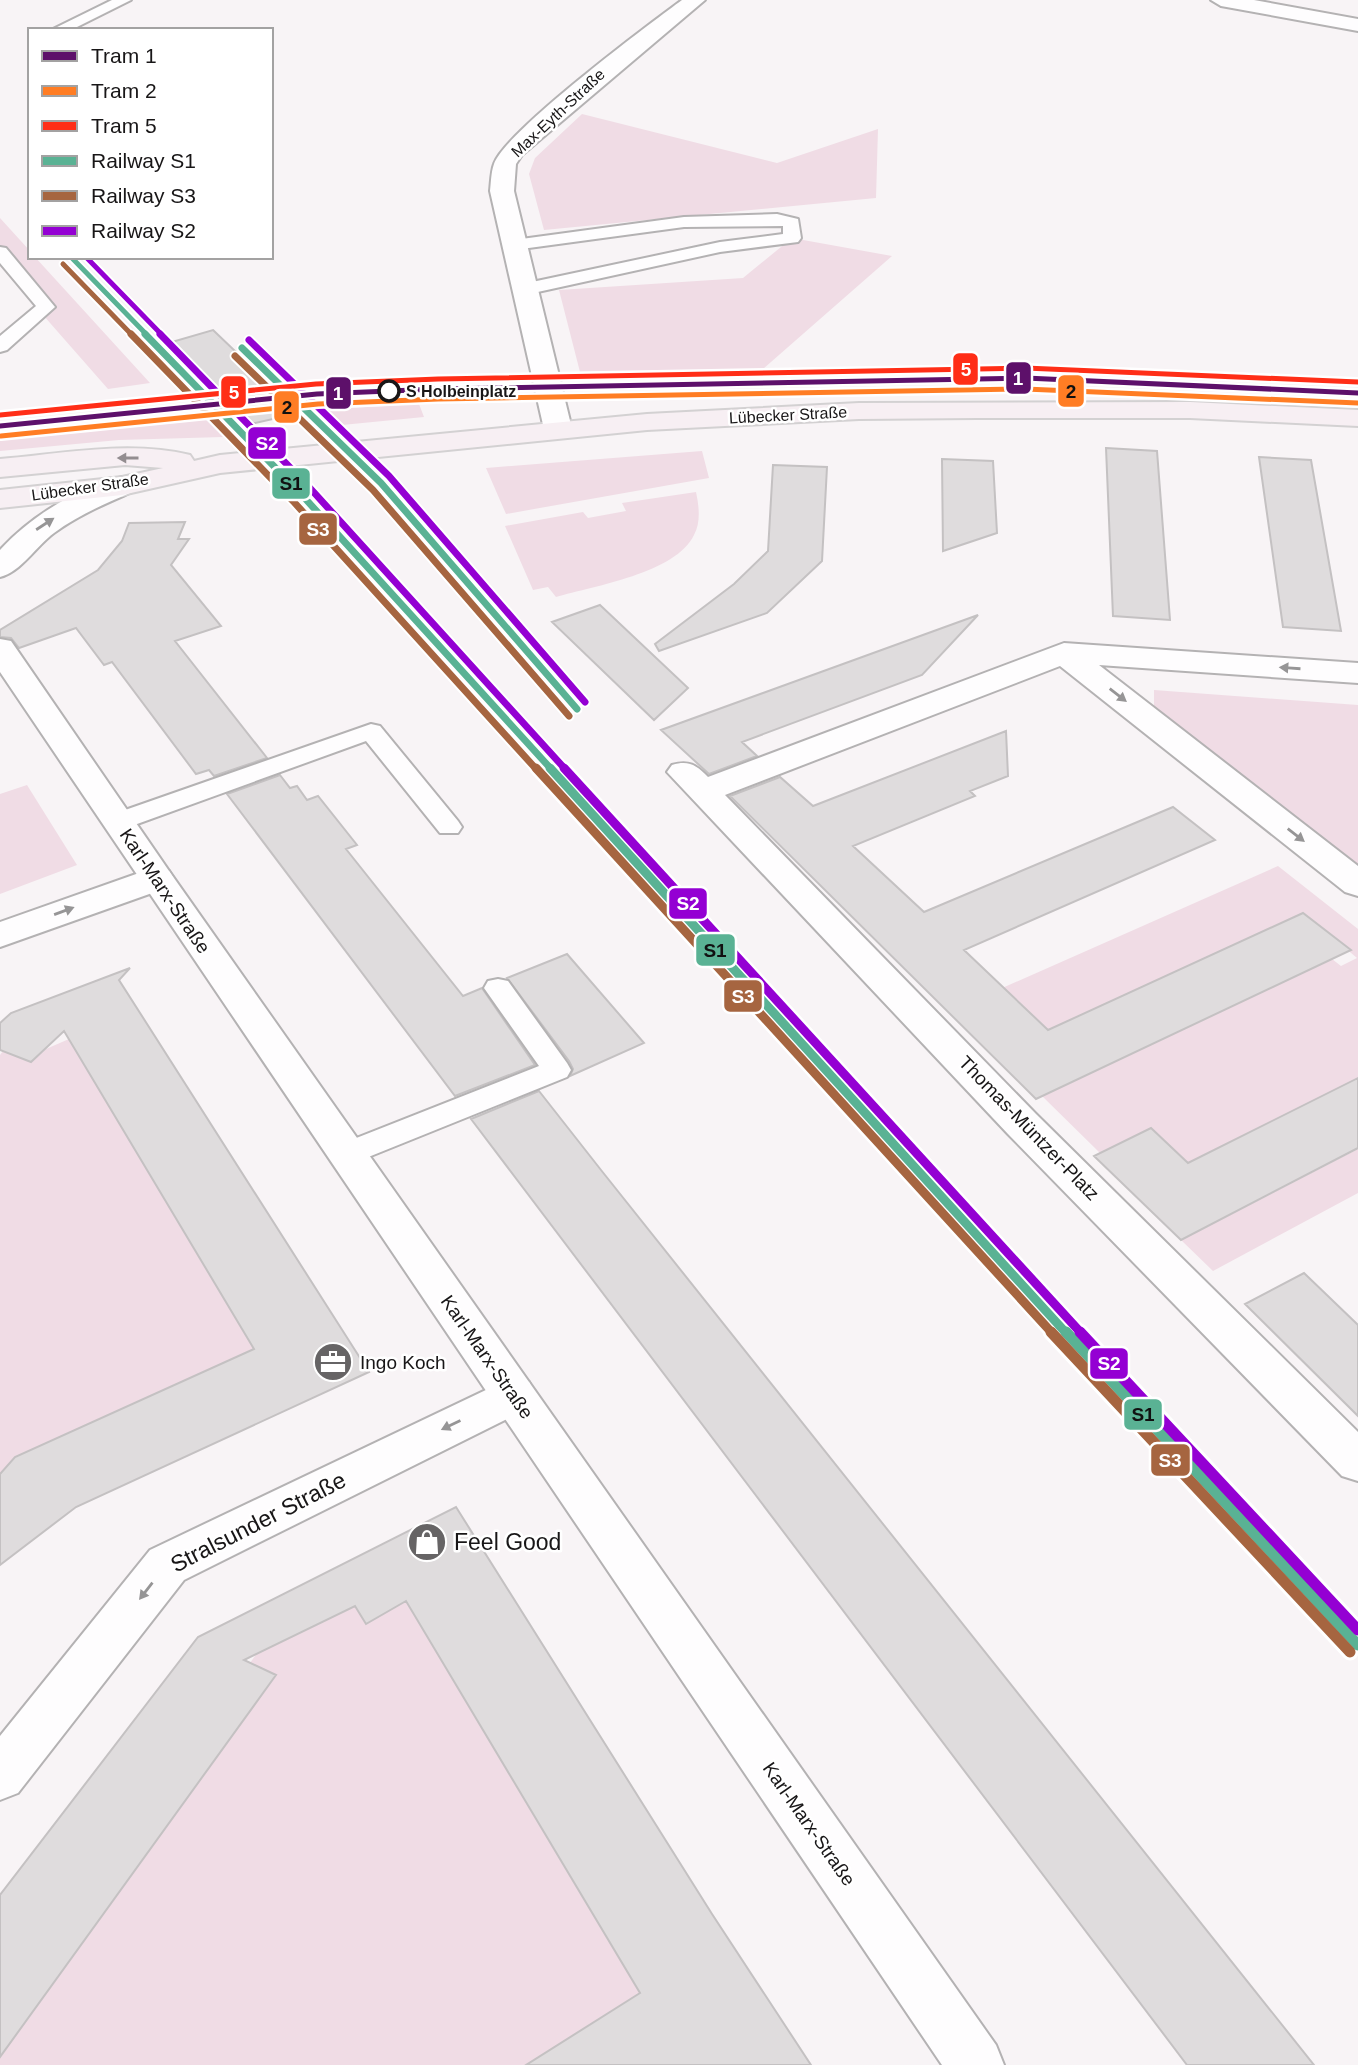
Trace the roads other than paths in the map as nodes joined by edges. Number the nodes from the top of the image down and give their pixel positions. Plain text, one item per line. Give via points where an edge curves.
1 (124, 0) edge
2 (695, 0) edge
3 (1221, 0) edge
4 (1241, 2) edge
5 (1358, 25) edge
6 (62, 28) edge
7 (514, 245) junction
8 (0, 252) edge
9 (524, 289) junction
10 (3, 351) edge
11 (1358, 418) edge
12 (558, 429) junction
13 (220, 464) junction
14 (0, 468) edge
15 (122, 486) junction
16 (0, 499) edge
17 (0, 568) edge
18 (0, 648) edge
19 (1064, 653) junction
20 (1358, 673) edge
21 (117, 822) junction
22 (449, 827) dead end
23 (156, 879) junction
24 (1358, 884) edge
25 (0, 935) edge
26 (498, 988) dead end
27 (346, 1154) junction
28 (513, 1395) junction
29 (1358, 1462) edge
30 (0, 1776) edge
31 (976, 2065) edge

1 - 6 lane
2 - 7 street, Max-Eyth-Straße via 645,36 513,151 505,164 502,191
3 - 4 street
4 - 5 street
7 - 9 street, Max-Eyth-Straße
7 - 9 lane via 684,222 777,219 792,223 792,238 720,247
8 - 10 lane via 46,307
9 - 12 street, Max-Eyth-Straße
11 - 12 main road, Lübecker Straße via 1191,410 912,410
12 - 13 main road, Lübecker Straße
13 -> 14 main road, Lübecker Straße via 125,457
13 - 15 main road, Lübecker Straße
15 - 16 main road, Lübecker Straße
17 -> 15 street via 35,530
18 - 21 street, Karl-Marx-Straße
20 -> 19 street, Thomas-Müntzer-Platz
19 -> 24 street
19 - 29 street, Thomas-Müntzer-Platz via 694,782 1023,1124
21 - 22 lane via 371,732
21 - 23 street, Karl-Marx-Straße
25 -> 23 street
23 - 27 street, Karl-Marx-Straße
26 - 27 lane via 558,1070
27 - 28 street, Karl-Marx-Straße
28 -> 30 street, Stralsunder Straße via 167,1565
28 - 31 street, Karl-Marx-Straße

